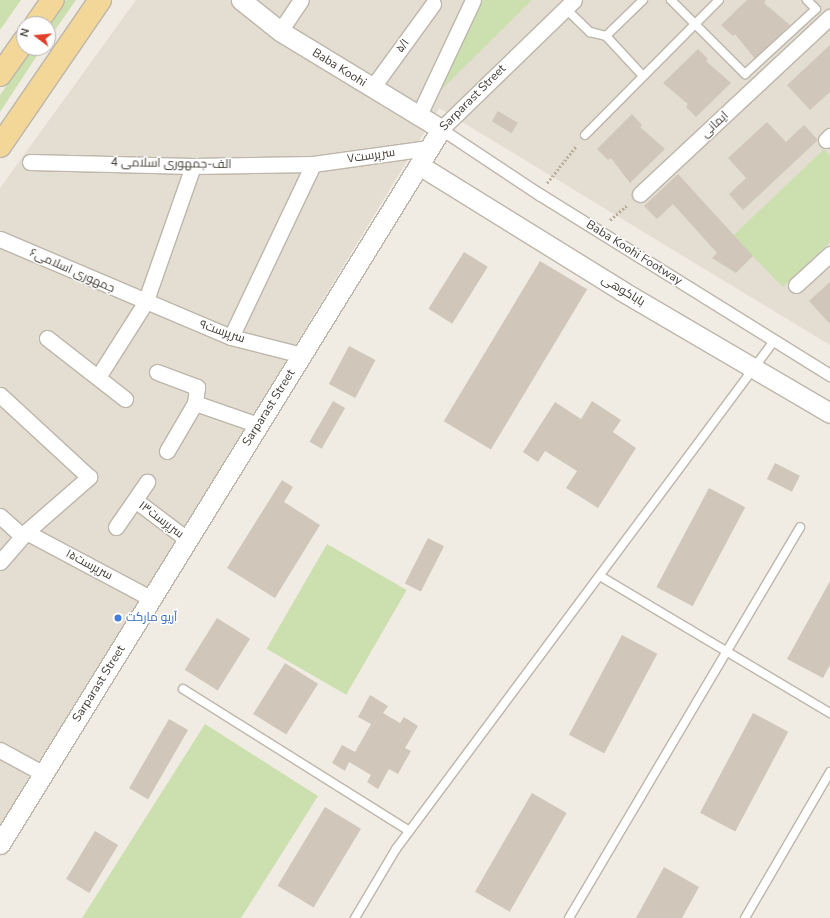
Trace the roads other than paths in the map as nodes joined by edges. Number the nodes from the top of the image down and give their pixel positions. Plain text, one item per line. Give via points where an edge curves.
1 (53, 0) edge
2 (100, 0) edge
3 (241, 0) edge
4 (301, 0) edge
5 (473, 0) edge
6 (642, 0) edge
7 (671, 0) edge
8 (719, 0) edge
9 (807, 0) edge
10 (433, 4) dead end
11 (570, 4) edge
12 (42, 16) edge
13 (830, 17) edge
14 (696, 22) junction
15 (280, 31) junction
16 (606, 36) junction
17 (16, 52) edge
18 (0, 75) edge
19 (643, 76) junction
20 (372, 88) junction
21 (418, 117) junction
22 (441, 129) junction
23 (586, 135) road end
24 (0, 146) edge
25 (429, 148) junction
26 (30, 162) dead end
27 (313, 164) junction
28 (418, 165) junction
29 (193, 166) junction
30 (640, 194) road end
31 (0, 239) edge
32 (830, 254) edge
33 (796, 285) dead end
34 (145, 303) junction
35 (231, 337) junction
36 (47, 338) dead end
37 (774, 341) junction
38 (302, 355) junction
39 (157, 372) dead end
40 (830, 375) edge
41 (98, 377) junction
42 (0, 395) edge
43 (126, 399) dead end
44 (195, 403) junction
45 (830, 413) edge
46 (258, 425) junction
47 (167, 451) dead end
48 (147, 482) dead end
49 (135, 500) junction
50 (0, 516) edge
51 (116, 527) dead end
52 (800, 527) dead end
53 (24, 534) junction
54 (188, 540) junction
55 (0, 562) edge
56 (600, 576) junction
57 (152, 598) junction
58 (727, 652) junction
59 (183, 689) dead end
60 (830, 713) edge
61 (0, 750) edge
62 (830, 772) edge
63 (44, 774) junction
64 (409, 831) junction
65 (0, 844) edge
66 (355, 918) edge
67 (570, 918) edge
68 (745, 918) edge

1 - 12 main road
2 - 24 main road
3 - 15 street, Baba Koohi
4 - 15 street
5 - 21 street
6 - 16 lane
7 - 14 lane
8 - 14 lane
9 - 14 lane via 816,9 745,74
10 - 20 street, ۵/۱
11 - 16 lane via 590,32
11 - 22 street, Sarparast Street
13 - 30 street, ایمانی
14 - 19 lane
15 - 20 street, Baba Koohi
16 - 19 lane
17 - 18 main road
19 - 23 lane
20 - 21 street, Baba Koohi
21 - 22 street, Baba Koohi
22 - 25 street, Sarparast Street
22 - 37 street, Baba Koohi Footway via 539,194
25 - 27 street, سرپرست۷
25 - 28 street, Sarparast Street
26 - 29 street, 4 الف-جمهوری اسلامی
27 - 29 street, 4 الف-جمهوری اسلامی
27 - 35 street
28 - 38 street, Sarparast Street
28 - 45 street, باباکوهی via 622,291
29 - 34 street
31 - 34 street, جمهوری اسلامی۶
32 - 33 street
34 - 35 street, سرپرست۹
34 - 41 street
35 - 38 street, سرپرست۹
36 - 41 street
37 - 40 street, Baba Koohi Footway
37 - 56 lane
38 - 46 street, Sarparast Street
39 - 44 street via 197,388
41 - 43 street
42 - 53 street via 89,477
44 - 46 street
44 - 47 street
46 - 54 street, Sarparast Street
48 - 49 street
49 - 51 street
49 - 54 street, سرپرست۱۳
50 - 53 street, سرپرست۱۵
52 - 58 lane
53 - 55 street
53 - 57 street, سرپرست۱۵
54 - 57 street, Sarparast Street
56 - 58 lane
56 - 64 lane
57 - 63 street, Sarparast Street
58 - 60 lane
58 - 67 lane
59 - 64 lane
61 - 63 street
62 - 68 lane
63 - 65 street, Sarparast Street
64 - 66 lane

